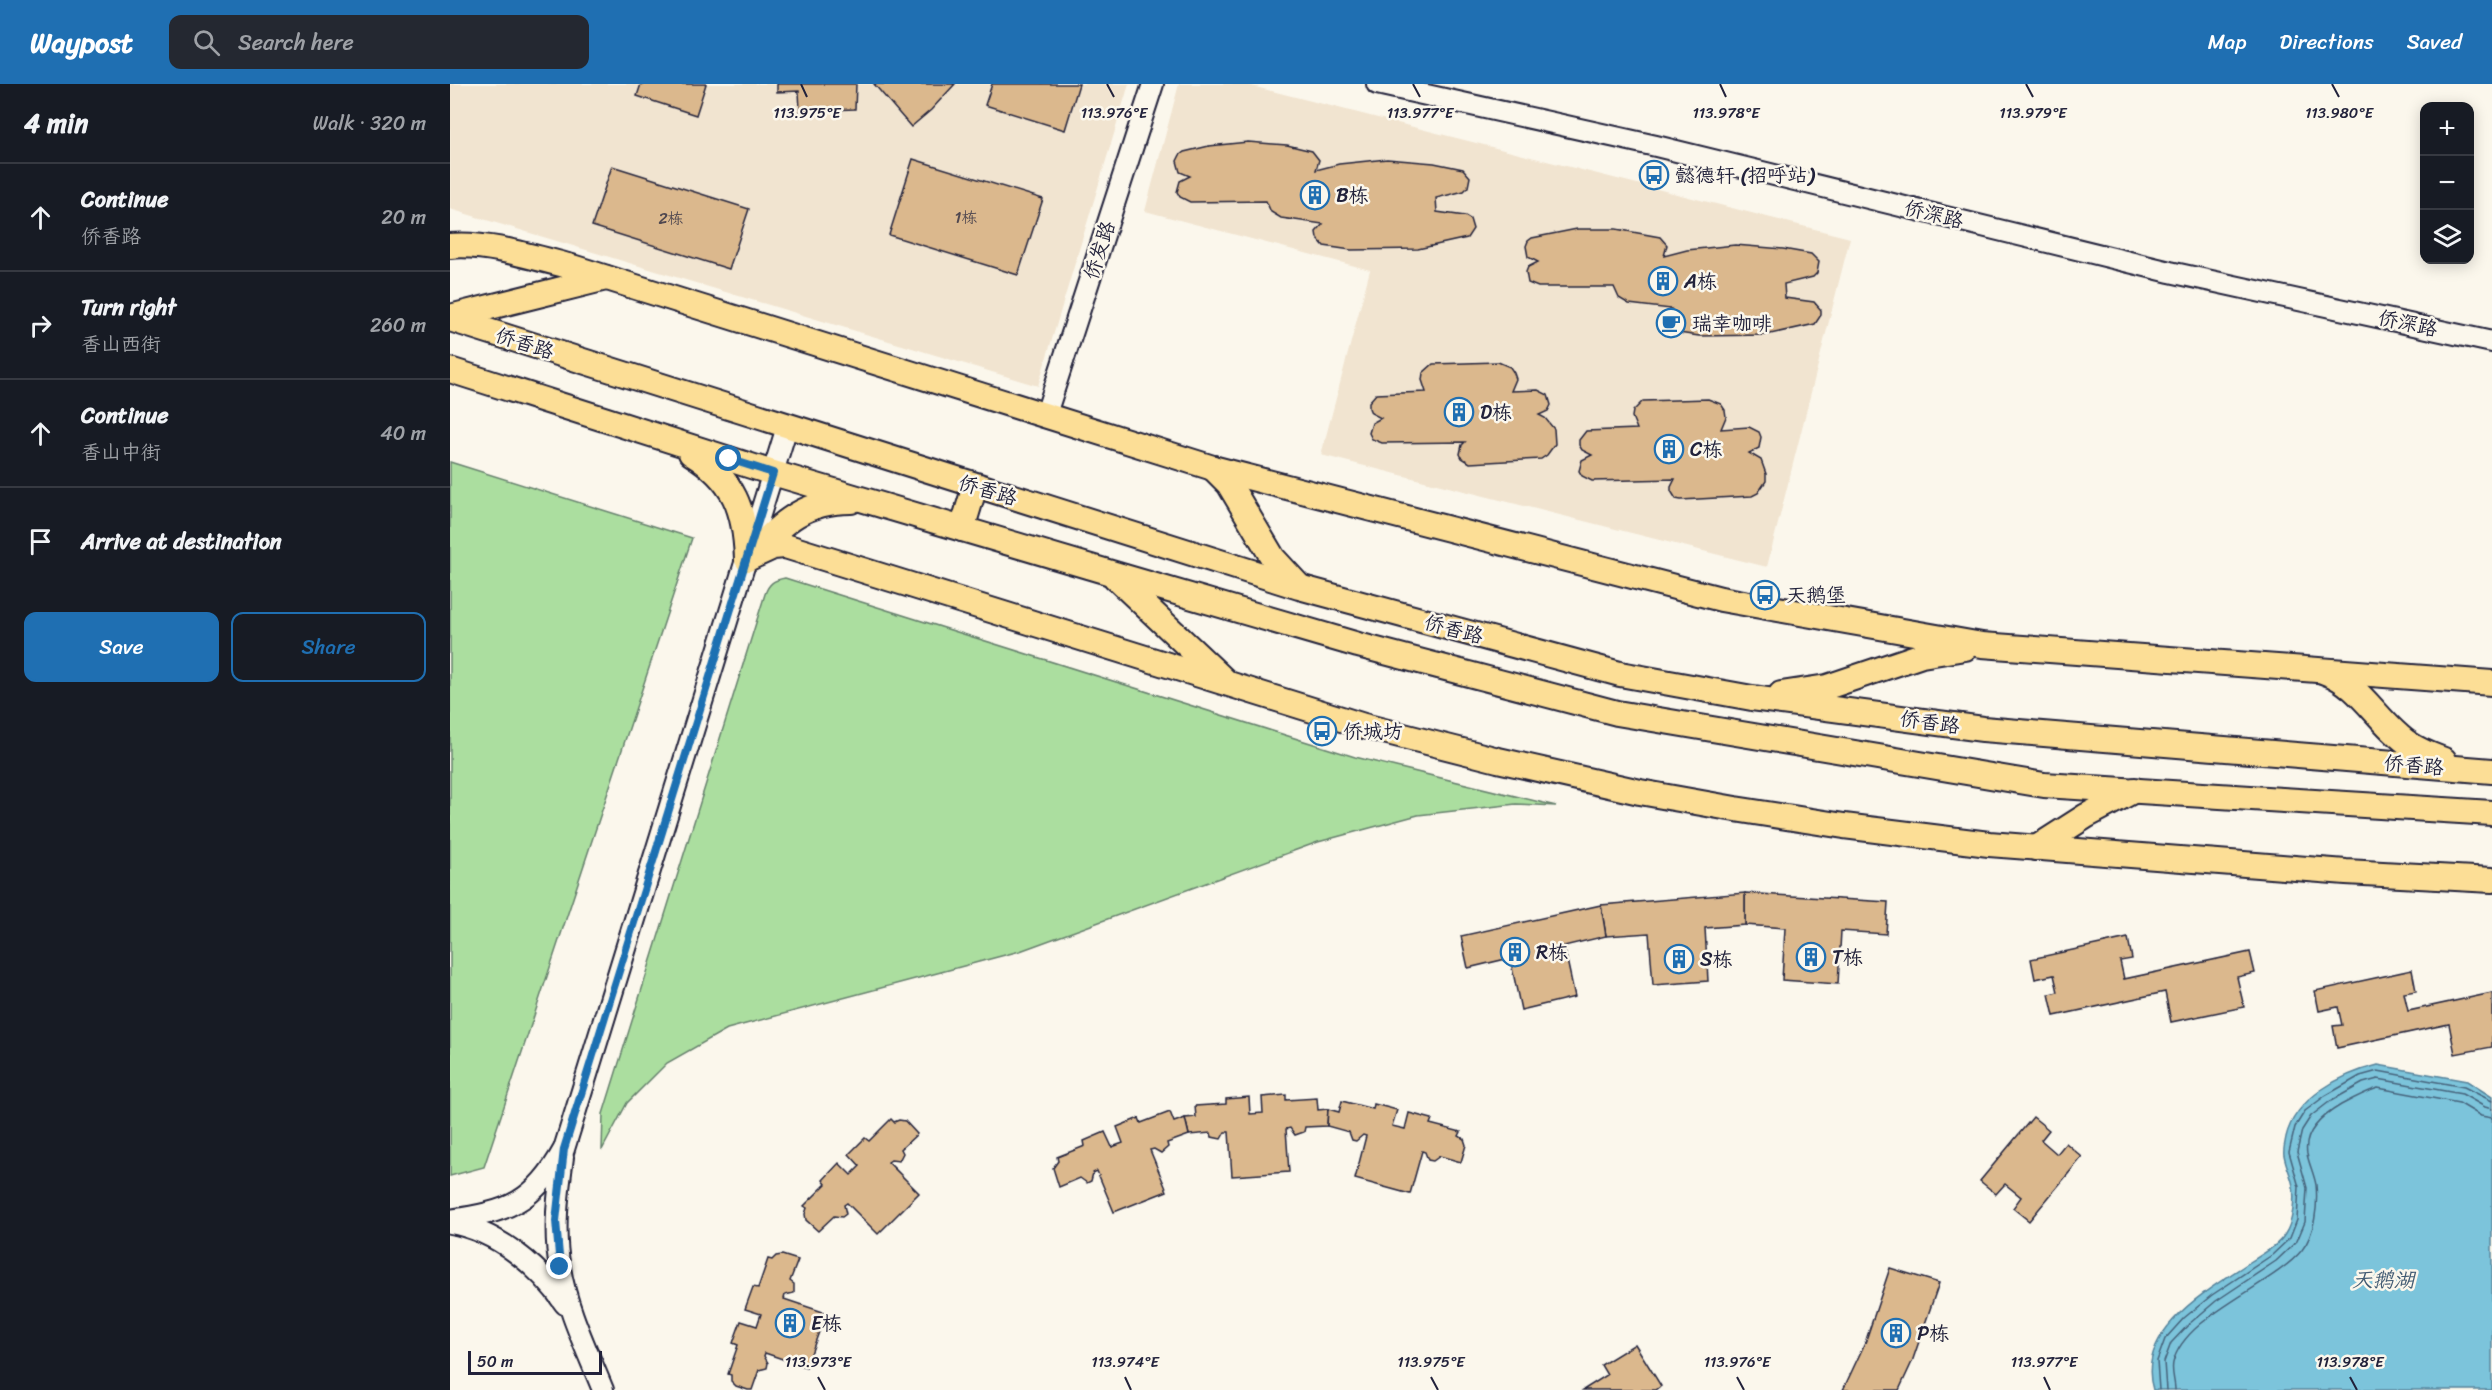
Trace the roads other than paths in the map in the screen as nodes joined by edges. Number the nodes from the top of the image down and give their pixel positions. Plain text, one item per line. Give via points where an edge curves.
1 (1153, 84) edge
2 (1377, 84) edge
3 (454, 245) edge
4 (606, 278) junction
5 (450, 318) edge
6 (2492, 342) edge
7 (450, 370) edge
8 (1045, 417) junction
9 (787, 427) junction
10 (672, 441) junction
11 (1213, 468) junction
12 (773, 473) junction
13 (975, 486) junction
14 (868, 501) junction
15 (962, 529) junction
16 (747, 559) junction
17 (1111, 573) junction
18 (1299, 587) junction
19 (1982, 645) junction
20 (2315, 668) junction
21 (2492, 683) edge
22 (1230, 686) junction
23 (1752, 698) junction
24 (2481, 770) edge
25 (2136, 789) junction
26 (2492, 813) edge
27 (2036, 848) junction
28 (2492, 880) edge
29 (564, 1149) junction
30 (450, 1221) edge
31 (574, 1318) junction
32 (603, 1390) edge

1 - 8 street, 侨发路
2 - 6 street, 侨深路 via 1656,146 2170,272
3 - 4 main road via 524,254
4 - 5 main road
4 - 8 main road
5 - 9 main road, 侨香路
7 - 10 main road, 侨香路
8 - 11 main road
9 - 12 street
9 - 13 main road, 侨香路
10 - 12 main road, 侨香路
10 - 16 main road via 719,475 737,499 746,531
11 - 18 main road via 1229,484 1273,558
11 - 19 main road via 1721,599
12 - 14 main road, 侨香路
12 - 16 street
13 - 15 main road
13 - 18 main road, 侨香路
14 - 15 main road, 侨香路
14 - 16 main road via 835,501 803,510 783,523
15 - 17 main road, 侨香路
16 - 22 main road via 772,547 785,546
16 - 29 street
17 - 22 main road
17 - 25 main road, 侨香路 via 1358,645 1617,713 2043,785
18 - 23 main road, 侨香路 via 1620,674
19 - 20 main road
19 - 23 main road via 1922,655 1827,687
20 - 21 main road
20 - 24 main road via 2351,687 2406,742 2431,755
22 - 27 main road via 1364,726 1640,792 1844,826
23 - 24 main road, 侨香路 via 1983,729
25 - 26 main road, 侨香路
25 - 27 main road
27 - 28 main road
29 - 30 street via 538,1188 519,1202
29 - 31 street via 557,1247
30 - 31 street via 512,1250 554,1288
31 - 32 street

